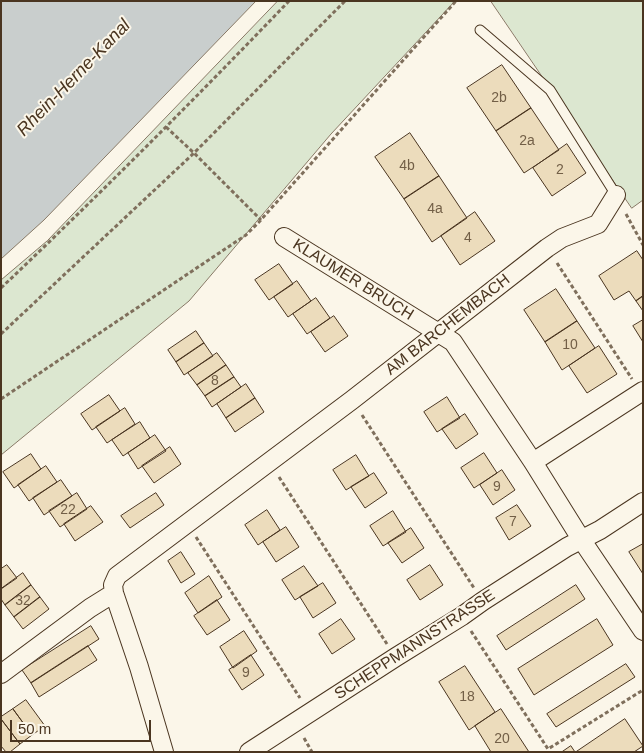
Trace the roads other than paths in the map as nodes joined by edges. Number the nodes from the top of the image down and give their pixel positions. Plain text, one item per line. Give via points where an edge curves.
1 (480, 30) dead end
2 (616, 195) joint
3 (284, 238) dead end
4 (438, 333) junction
5 (642, 392) edge
6 (533, 462) junction
7 (643, 502) edge
8 (581, 539) junction
9 (114, 594) junction
10 (643, 631) edge
11 (1, 674) edge
12 (164, 752) edge
13 (249, 752) edge

1 - 2 lane via 550,90
2 - 4 street, AM BARCHEMBACH via 598,224 562,238 547,248
3 - 4 street, KLAUMER BRUCH
4 - 6 street, KLAUMER BRUCH via 453,342
4 - 9 street, AM BARCHEMBACH via 117,576 113,584
5 - 6 street
6 - 8 street, KLAUMER BRUCH
7 - 8 street
8 - 10 street, KLAUMER BRUCH
8 - 13 street, SCHEPPMANNSTRASSE
9 - 11 street
9 - 12 street

